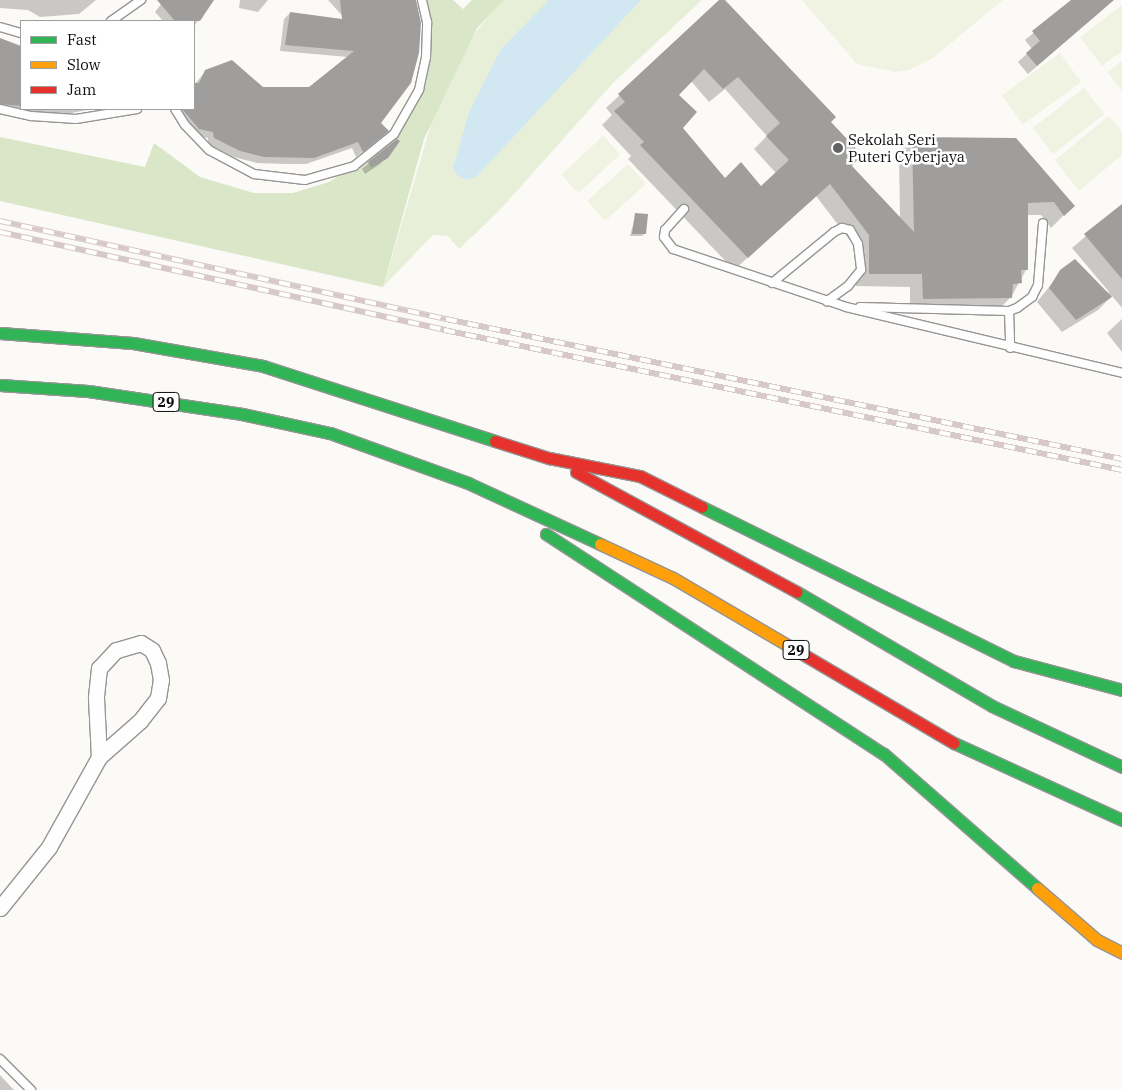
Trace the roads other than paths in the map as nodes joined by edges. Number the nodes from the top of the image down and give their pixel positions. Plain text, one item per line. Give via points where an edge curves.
1 (141, 0) edge
2 (422, 0) edge
3 (125, 18) edge
4 (0, 27) edge
5 (20, 34) edge
6 (0, 108) edge
7 (131, 110) edge
8 (176, 110) edge
9 (684, 209) dead end
10 (1043, 223) dead end
11 (772, 283) junction
12 (827, 301) junction
13 (846, 307) junction
14 (1009, 311) junction
15 (0, 333) edge
16 (1010, 348) junction
17 (1122, 373) edge
18 (0, 385) edge
19 (549, 458) junction
20 (468, 483) junction
21 (1122, 690) edge
22 (99, 758) junction
23 (1122, 767) edge
24 (1122, 820) edge
25 (0, 908) edge
26 (1122, 953) edge
27 (0, 1059) edge
28 (31, 1090) edge

1 - 3 lane
2 - 8 lane via 426,57 419,90 394,134 354,166 305,180 254,174 209,150
4 - 5 lane
6 - 7 lane via 31,116 76,119
9 - 11 lane via 665,230 664,237 673,249
10 - 14 lane via 1038,285 1024,304
11 - 12 lane
11 - 12 lane via 834,232 842,228 850,230 858,244 861,270 848,286
12 - 13 lane
13 - 14 lane
13 - 16 lane
14 - 16 lane
15 - 19 highway via 133,343 262,366
16 - 17 lane
18 - 20 highway, 29 via 97,393 242,414 330,433
19 - 21 highway via 640,476 1014,661
19 - 23 highway via 824,606 992,706
20 - 24 highway, 29 via 673,578 965,749
20 - 26 highway via 884,754 1097,940
22 - 22 street via 96,698 99,668 116,650 141,643 152,650 158,663 161,680 158,698 140,722
22 - 25 street via 49,847
27 - 28 lane

